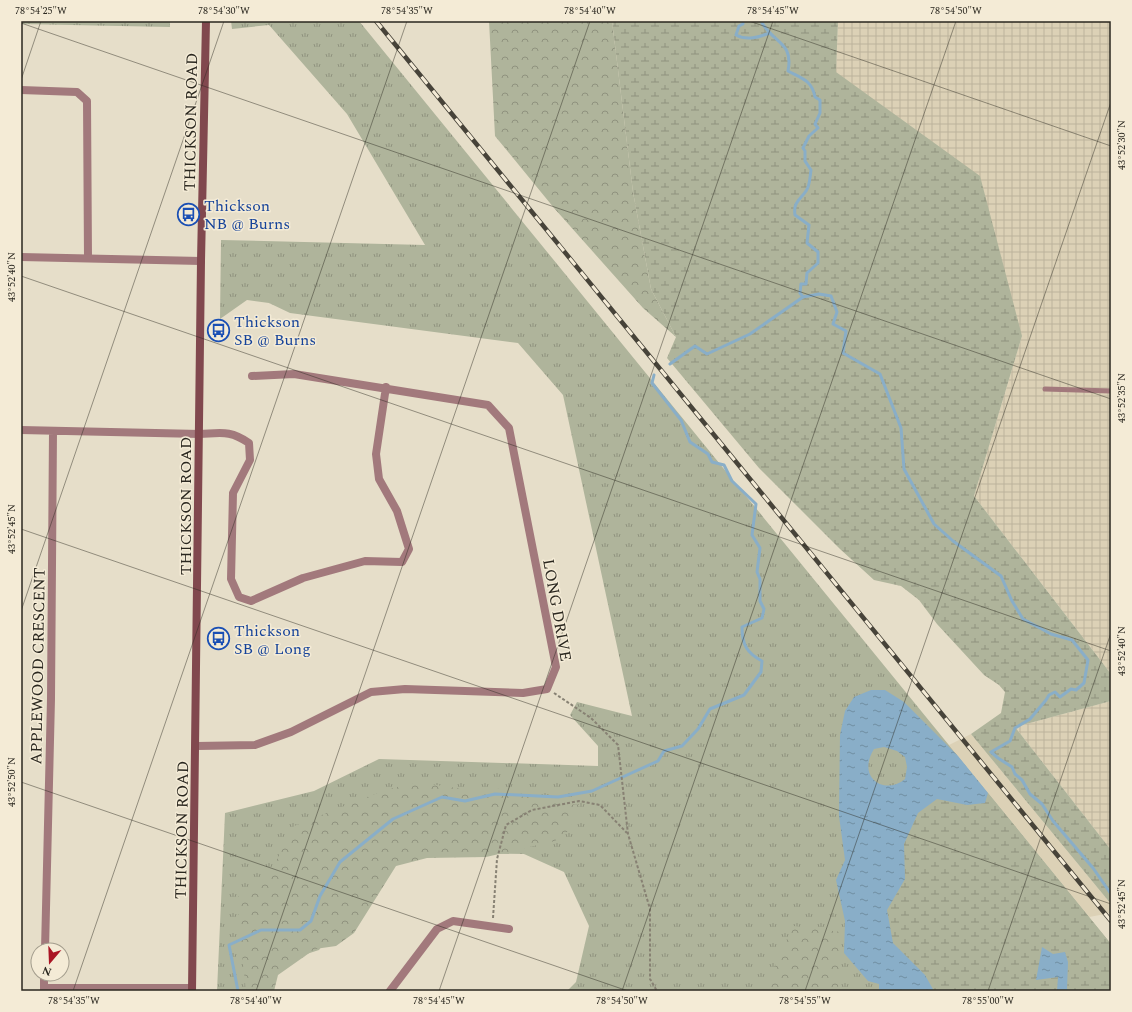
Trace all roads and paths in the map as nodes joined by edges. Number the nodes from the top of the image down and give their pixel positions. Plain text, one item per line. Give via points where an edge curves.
1 (206, 21) edge
2 (21, 90) edge
3 (21, 257) edge
4 (88, 258) junction
5 (201, 261) junction
6 (252, 376) dead end
7 (386, 387) junction
8 (1045, 389) dead end
9 (1111, 391) edge
10 (21, 430) edge
11 (53, 431) junction
12 (200, 434) junction
13 (547, 688) junction
14 (197, 746) junction
15 (628, 834) junction
16 (493, 927) junction
17 (509, 929) dead end
18 (45, 942) edge
19 (44, 989) edge
20 (192, 989) edge
21 (390, 991) edge
22 (657, 991) edge

1 - 5 main road, THICKSON ROAD
2 - 4 street via 77,92 87,101
3 - 4 street
4 - 5 street
5 - 12 main road, THICKSON ROAD
6 - 7 street, LONG DRIVE via 294,374
7 - 12 street via 376,454 379,479 397,511 409,549 402,562 365,562 303,578 251,601 239,597 231,579 233,493 250,460 249,443 238,435
7 - 13 street, LONG DRIVE via 488,405 509,428 556,667
8 - 9 lane
10 - 11 street
11 - 12 street
11 - 18 street, APPLEWOOD CRESCENT via 51,699
12 - 14 main road, THICKSON ROAD
13 - 14 street via 523,693 405,688 371,692 291,732 255,745
13 - 15 path via 591,718 618,745
14 - 20 main road, THICKSON ROAD
15 - 16 path via 600,805 579,801 532,810 506,825 497,859
15 - 22 path via 650,909 650,980
16 - 17 street
16 - 21 street via 453,921 437,929
19 - 20 street

